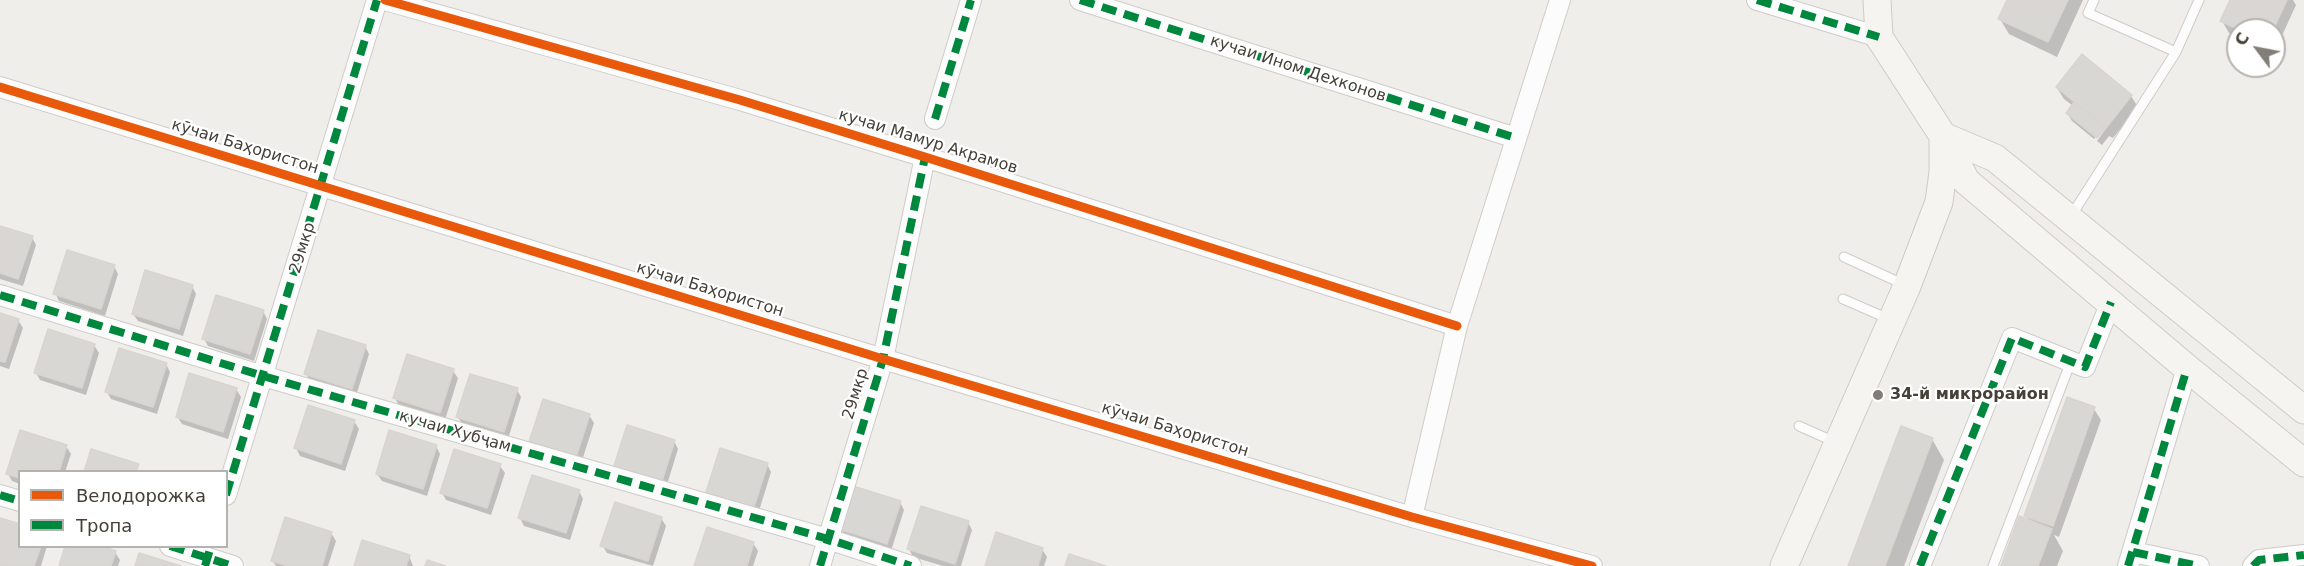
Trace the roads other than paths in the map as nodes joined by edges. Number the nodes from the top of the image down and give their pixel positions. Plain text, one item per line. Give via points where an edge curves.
1 (377, 0) edge
2 (385, 0) edge
3 (971, 0) edge
4 (1080, 0) edge
5 (1560, 0) edge
6 (1756, 0) edge
7 (1877, 0) edge
8 (2094, 0) edge
9 (2199, 0) edge
10 (1879, 37) junction
11 (2176, 51) junction
12 (0, 87) edge
13 (935, 119) dead end
14 (1943, 136) junction
15 (1516, 138) junction
16 (925, 157) junction
17 (322, 186) junction
18 (1986, 199) junction
19 (1939, 202) junction
20 (2069, 218) junction
21 (2043, 247) junction
22 (1844, 257) dead end
23 (1907, 286) junction
24 (0, 295) edge
25 (1843, 299) dead end
26 (2111, 302) junction
27 (1892, 320) junction
28 (1457, 326) junction
29 (883, 359) junction
30 (2071, 361) junction
31 (2187, 368) junction
32 (263, 376) junction
33 (2304, 410) edge
34 (1799, 426) dead end
35 (1838, 442) junction
36 (2304, 463) edge
37 (228, 489) edge
38 (0, 495) edge
39 (18, 500) edge
40 (1412, 517) junction
41 (828, 540) junction
42 (177, 548) edge
43 (2304, 555) edge
44 (208, 557) edge
45 (2130, 559) edge
46 (233, 566) edge
47 (820, 566) edge
48 (911, 566) edge
49 (1592, 566) edge
50 (1784, 566) edge
51 (1920, 566) edge
52 (1993, 566) edge
53 (2199, 566) edge
54 (2253, 566) edge

1 - 17 street, 29мкр
2 - 16 street, кучаи Мамур Акрамов via 740,100
3 - 13 street
4 - 15 street, кучаи Ином Дехконов
5 - 15 street
6 - 10 street
7 - 10 main road
8 - 11 lane via 2088,13
9 - 11 lane
10 - 14 main road
11 - 20 lane
12 - 17 street, кӯчаи Баҳористон
14 - 18 main road via 1966,181
14 - 19 main road
14 - 20 main road via 1995,158
15 - 28 street
16 - 28 street, кучаи Мамур Акрамов
16 - 29 street, 29мкр
17 - 29 street, кӯчаи Баҳористон
17 - 32 street, 29мкр
18 - 19 main road via 1970,193
18 - 21 main road
19 - 23 main road
20 - 21 main road
20 - 33 main road
21 - 26 main road
22 - 23 lane
23 - 27 main road
24 - 32 street, кучаи Хубҷам
25 - 27 lane
26 - 30 street via 2085,367
26 - 31 main road
27 - 35 main road
28 - 40 street
29 - 40 street, кӯчаи Баҳористон
29 - 41 street, 29мкр
30 - 51 street via 2012,338
30 - 52 lane
31 - 36 main road
31 - 45 street
32 - 37 street, 29мкр
32 - 41 street, кучаи Хубҷам
34 - 35 lane
35 - 50 main road
38 - 39 street
40 - 49 street, кӯчаи Баҳористон
41 - 47 street, 29мкр
41 - 48 street, кучаи Хубҷам
42 - 44 street
43 - 54 street via 2259,560
44 - 46 street
45 - 53 street

